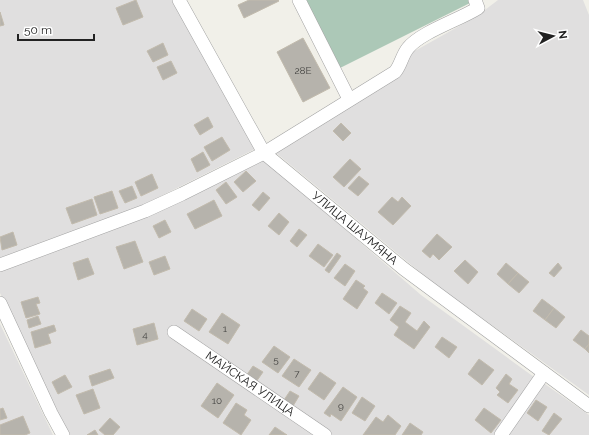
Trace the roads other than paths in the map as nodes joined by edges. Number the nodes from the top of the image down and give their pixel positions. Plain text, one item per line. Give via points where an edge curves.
1 (179, 0) edge
2 (299, 0) edge
3 (476, 4) edge
4 (349, 99) junction
5 (264, 153) junction
6 (0, 265) edge
7 (0, 303) edge
8 (174, 332) dead end
9 (544, 373) junction
10 (589, 406) edge
11 (63, 435) edge
12 (325, 435) edge
13 (501, 435) edge

1 - 5 street, УЛИЦА ШАУМЯНА
2 - 4 street
3 - 4 street via 408,47 395,72
4 - 5 street
5 - 6 street via 145,211
5 - 9 street, УЛИЦА ШАУМЯНА via 404,269
7 - 11 street
8 - 12 street, МАЙСКАЯ УЛИЦА
9 - 10 street, УЛИЦА ШАУМЯНА
9 - 13 street

